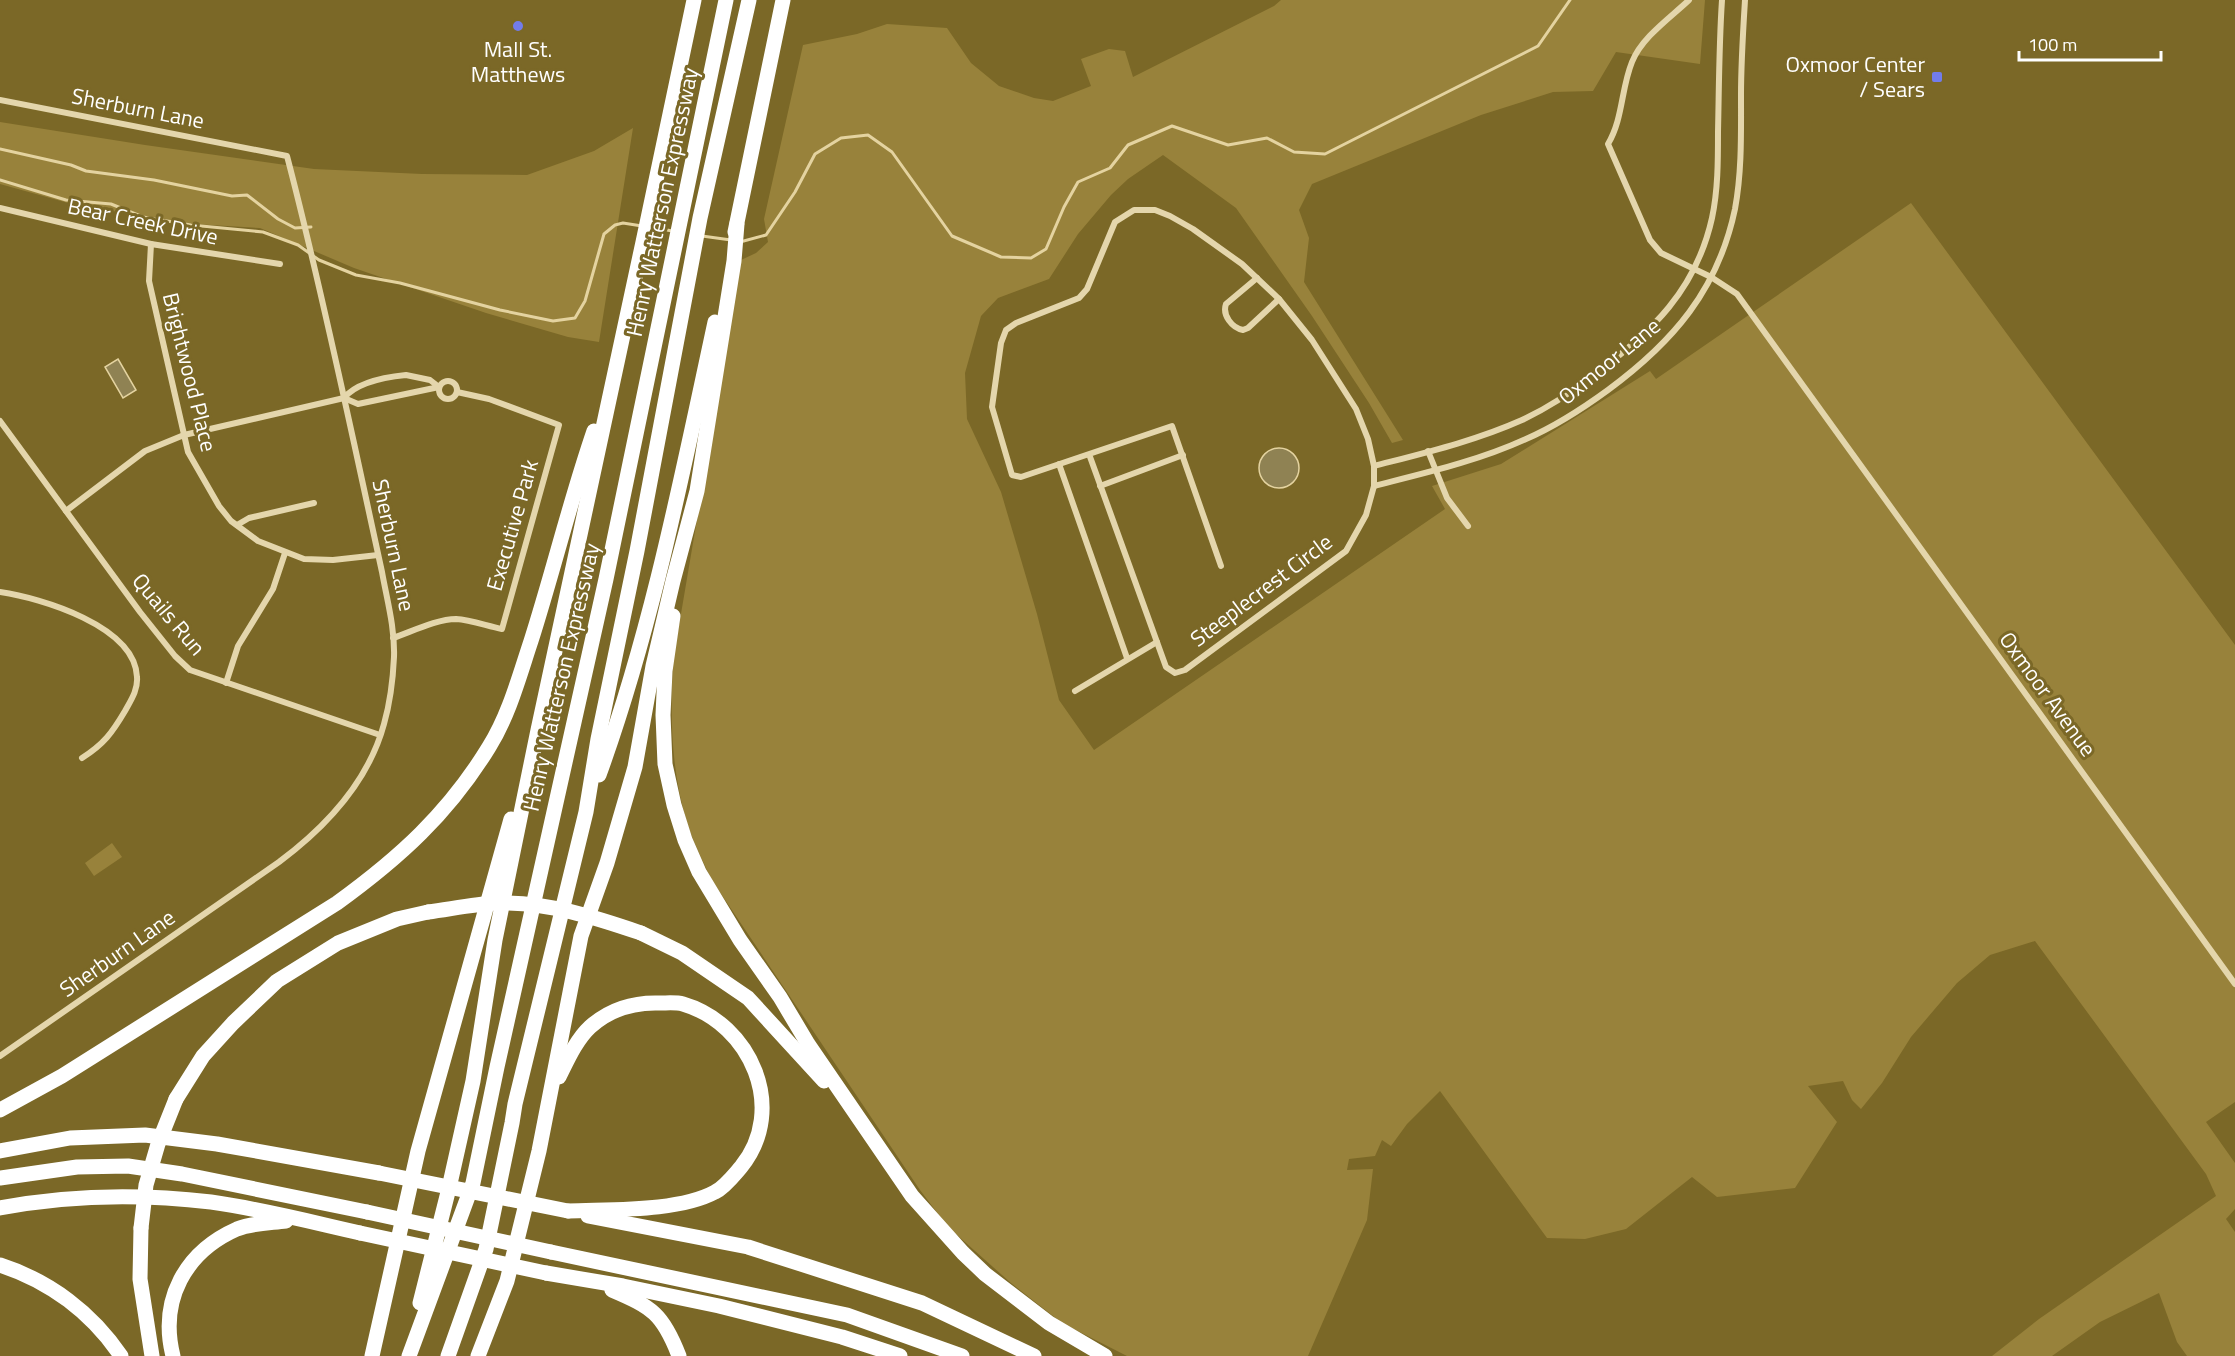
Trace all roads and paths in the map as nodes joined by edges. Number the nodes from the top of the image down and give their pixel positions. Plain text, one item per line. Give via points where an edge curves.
1 (694, 0) edge
2 (726, 0) edge
3 (749, 0) edge
4 (783, 0) edge
5 (1689, 0) edge
6 (1722, 0) edge
7 (1745, 0) edge
8 (0, 100) edge
9 (0, 208) edge
10 (151, 244) junction
11 (731, 260) junction
12 (279, 264) dead end
13 (1693, 269) junction
14 (1711, 277) junction
15 (1257, 278) junction
16 (1279, 299) junction
17 (618, 360) junction
18 (439, 387) junction
19 (457, 392) junction
20 (344, 398) junction
21 (0, 421) edge
22 (184, 435) junction
23 (1428, 451) junction
24 (1089, 454) junction
25 (1182, 455) junction
26 (1059, 464) junction
27 (1374, 466) junction
28 (1435, 470) junction
29 (1100, 486) junction
30 (1374, 486) junction
31 (314, 503) dead end
32 (66, 511) junction
33 (237, 525) junction
34 (1468, 526) dead end
35 (285, 553) junction
36 (378, 555) junction
37 (1221, 566) dead end
38 (673, 581) junction
39 (0, 592) edge
40 (393, 638) junction
41 (1157, 642) junction
42 (1127, 658) junction
43 (226, 683) junction
44 (1075, 691) dead end
45 (537, 730) junction
46 (380, 735) junction
47 (82, 758) dead end
48 (586, 812) junction
49 (2235, 984) edge
50 (0, 1056) edge
51 (550, 1096) junction
52 (0, 1110) edge
53 (868, 1130) junction
54 (0, 1151) edge
55 (0, 1178) edge
56 (0, 1208) edge
57 (568, 1211) junction
58 (304, 1220) junction
59 (0, 1265) edge
60 (593, 1282) junction
61 (481, 1352) edge
62 (121, 1356) edge
63 (152, 1356) edge
64 (173, 1356) edge
65 (372, 1356) edge
66 (400, 1356) edge
67 (409, 1356) edge
68 (448, 1356) edge
69 (679, 1356) edge
70 (900, 1356) edge
71 (962, 1356) edge
72 (1034, 1356) edge
73 (1105, 1356) edge

1 - 17 highway
2 - 67 highway, Henry Watterson Expressway via 606,579 473,1183
3 - 48 highway, Henry Watterson Expressway via 700,218
4 - 11 highway
5 - 13 street, Oxmoor Avenue via 1635,56 1616,130 1608,144 1650,240 1661,253
6 - 13 street, Oxmoor Lane via 1716,193 1708,232
7 - 14 street, Oxmoor Lane via 1737,193 1725,244
8 - 20 street, Sherburn Lane via 287,156
9 - 10 street, Bear Creek Drive
10 - 12 street, Bear Creek Drive
10 - 22 street, Brightwood Place via 149,281
11 - 38 highway via 697,491
11 - 48 highway via 660,569 613,738
13 - 14 street, Oxmoor Avenue
13 - 23 street, Oxmoor Lane via 1675,300 1645,334 1560,400 1519,421
14 - 28 street, Oxmoor Lane via 1676,332 1576,413 1512,445
14 - 49 street, Oxmoor Avenue via 1737,294
15 - 16 street, Steeplecrest Circle
15 - 16 street via 1226,304 1226,316 1235,327 1248,328
15 - 26 street, Steeplecrest Circle via 1193,229 1155,210 1134,210 1115,222 1087,290 1079,298 1016,323 1006,330 1001,343 992,407 1012,475 1021,477
16 - 27 street, Steeplecrest Circle via 1312,339 1356,409
17 - 45 highway
17 - 52 highway via 577,480 508,709 490,746 442,812 380,872 337,903 112,1046
18 - 19 street, Executive Park via 450,381
18 - 19 street, Executive Park via 445,399
18 - 20 street, Executive Park via 358,404
18 - 20 street, Executive Park via 430,380 393,376 352,389
19 - 40 street, Executive Park via 489,399 559,425 502,629 454,619
20 - 22 street
20 - 36 street, Sherburn Lane
21 - 32 street, Quails Run
22 - 32 street via 145,451
22 - 33 street, Brightwood Place via 188,452 207,488
23 - 27 street, Oxmoor Lane
23 - 28 street
24 - 25 street via 1172,426
24 - 26 street, Steeplecrest Circle
24 - 29 street, Steeplecrest Circle
25 - 29 street
25 - 37 street
26 - 42 street
27 - 30 street, Steeplecrest Circle
28 - 30 street, Oxmoor Lane
28 - 34 street via 1447,498
29 - 41 street, Steeplecrest Circle
30 - 41 street, Steeplecrest Circle via 1366,515 1346,551 1185,670 1175,673 1166,667
31 - 33 street via 249,518
32 - 43 street, Quails Run via 175,656 190,670
33 - 35 street, Brightwood Place via 258,541
35 - 36 street, Brightwood Place via 304,559 333,560
35 - 43 street via 273,589 238,646
36 - 40 street, Sherburn Lane
38 - 51 highway via 635,767 581,936
38 - 53 highway via 673,624 665,671 665,754 684,840 740,940
39 - 47 street via 73,613 121,642 135,664 137,684 126,710 107,739
40 - 46 street, Sherburn Lane via 392,682
41 - 42 street
42 - 44 street
43 - 46 street, Quails Run
45 - 65 highway via 418,1151
45 - 66 highway via 495,940 464,1124 422,1297
46 - 50 street, Sherburn Lane via 353,790 303,844
48 - 68 highway, Henry Watterson Expressway via 514,1104 486,1249
51 - 57 highway via 570,1053 589,1028 615,1010 644,1002 672,1003 709,1015 731,1032 748,1053 763,1105 751,1155 717,1192 660,1207
51 - 61 highway via 507,1281
53 - 63 highway, bridge via 748,998 682,953 641,933 579,912 541,905 496,903 397,920 338,943 277,981 203,1056 176,1099 146,1185 141,1228 140,1279
53 - 73 highway via 912,1196 985,1274 1049,1323
54 - 57 highway, bridge via 70,1138 145,1135 380,1173
55 - 71 highway, bridge via 77,1167 128,1166 182,1174 847,1315
56 - 58 highway via 114,1197 184,1199
57 - 72 highway via 748,1247 922,1303
58 - 60 highway, bridge
58 - 64 highway via 238,1228 189,1262 175,1292 168,1323
59 - 62 highway via 28,1276 75,1304
60 - 69 highway via 641,1302 656,1313 672,1336
60 - 70 highway via 719,1306

